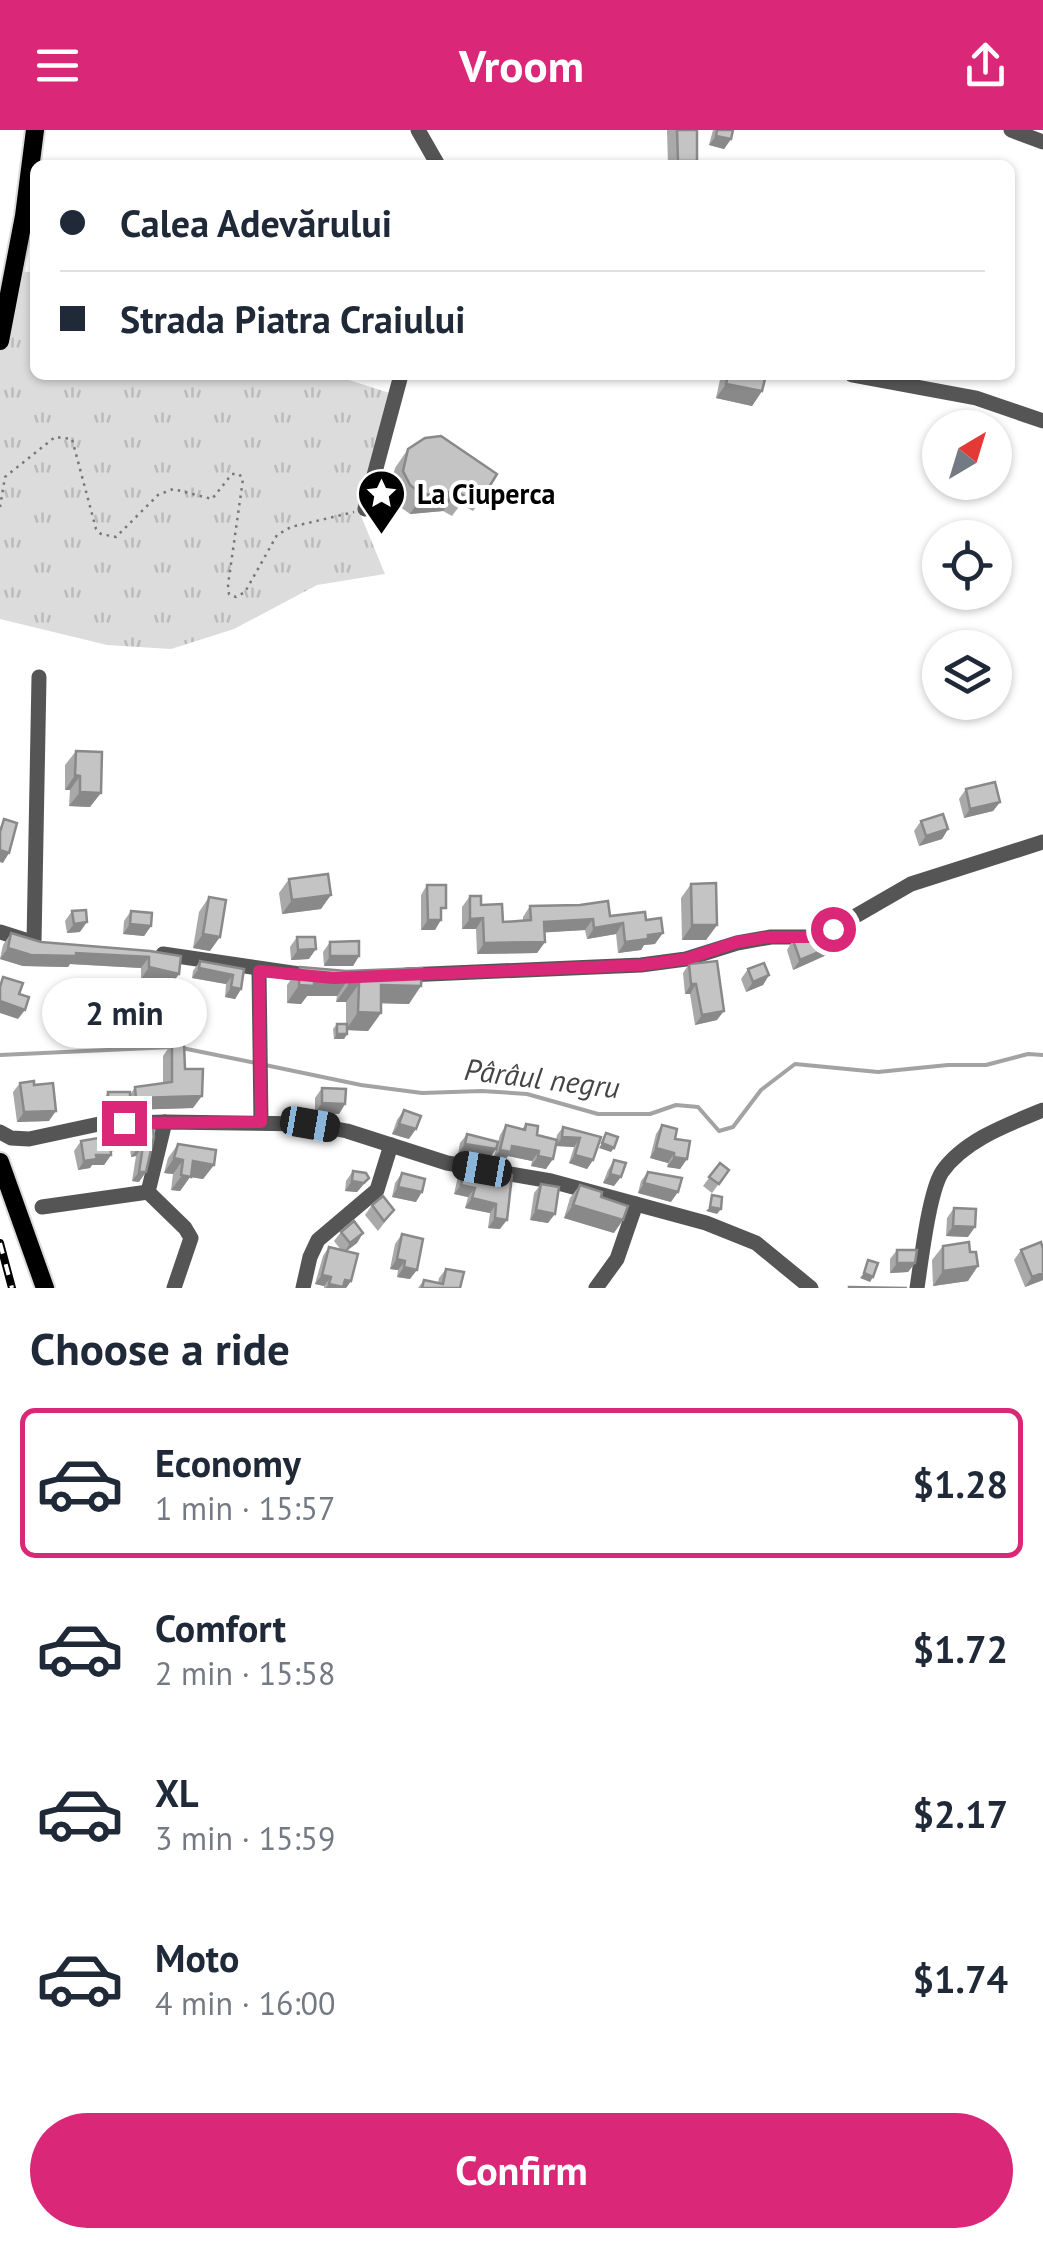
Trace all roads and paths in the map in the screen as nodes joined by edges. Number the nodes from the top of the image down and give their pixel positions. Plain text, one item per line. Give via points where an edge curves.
1 (35, 130) edge
2 (418, 130) edge
3 (1011, 130) edge
4 (1043, 142) edge
5 (31, 160) edge
6 (435, 160) edge
7 (30, 169) edge
8 (0, 341) edge
9 (401, 380) edge
10 (879, 380) edge
11 (1043, 421) edge
12 (0, 507) edge
13 (365, 510) joint
14 (39, 677) dead end
15 (1043, 842) edge
16 (0, 932) edge
17 (34, 942) junction
18 (52, 944) edge
19 (143, 951) edge
20 (259, 971) junction
21 (391, 976) edge
22 (334, 978) edge
23 (1043, 1110) edge
24 (165, 1122) junction
25 (261, 1122) junction
26 (0, 1132) edge
27 (391, 1145) junction
28 (0, 1162) edge
29 (148, 1192) junction
30 (636, 1204) junction
31 (42, 1207) dead end
32 (44, 1288) edge
33 (174, 1288) edge
34 (303, 1288) edge
35 (596, 1288) edge
36 (811, 1288) edge
37 (917, 1288) edge

1 - 5 main road
2 - 6 street
3 - 4 street
7 - 8 main road
9 - 13 street
10 - 11 street via 976,398
12 - 13 path via 5,477 55,437 72,438 96,529 116,538 158,496 173,489 212,500 239,474 228,585 236,597 277,535
14 - 17 street
15 - 21 street via 911,884 812,937 737,942 641,965
16 - 17 street
17 - 18 street
19 - 20 street
20 - 22 street
20 - 25 street
23 - 37 street via 1002,1127 940,1174
24 - 25 street
24 - 26 street via 100,1124 29,1139
24 - 29 street
25 - 27 street via 329,1128
27 - 30 street
27 - 34 street via 376,1190 318,1240
28 - 32 main road
29 - 31 street
29 - 33 street via 191,1238
30 - 35 street via 617,1259
30 - 36 street via 756,1243

